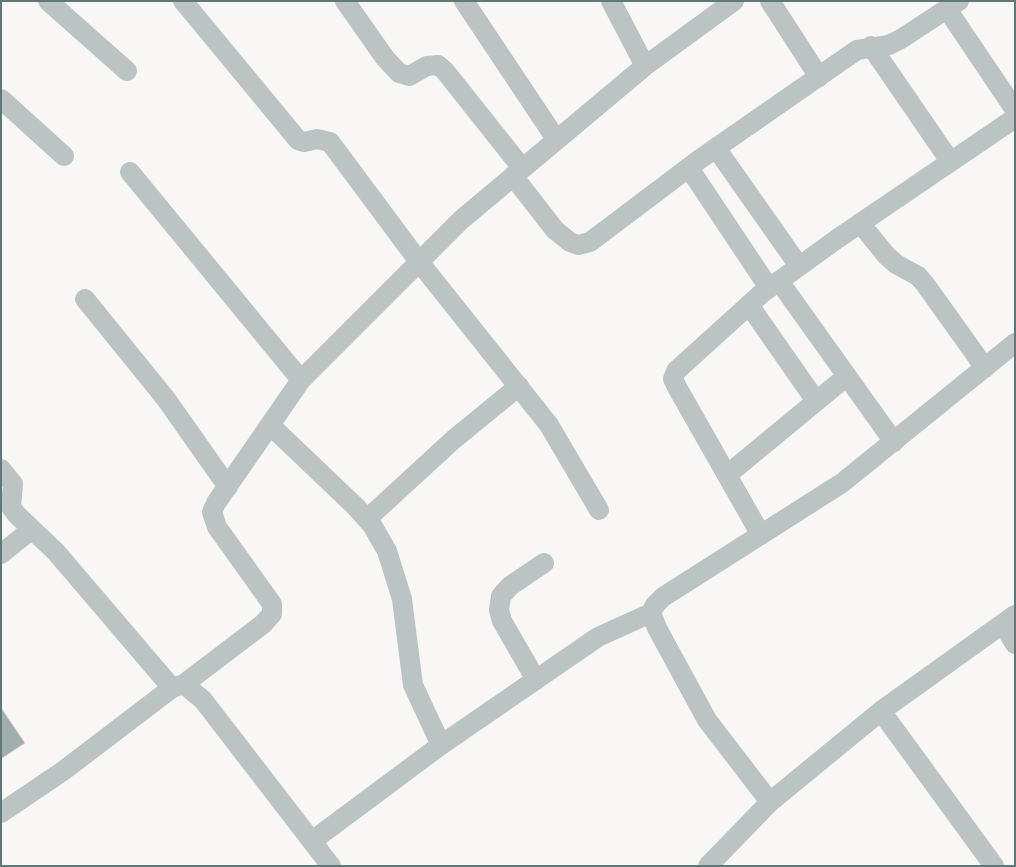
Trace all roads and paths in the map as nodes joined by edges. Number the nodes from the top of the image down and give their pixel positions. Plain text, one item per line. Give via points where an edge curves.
1 (48, 1) edge
2 (183, 1) edge
3 (345, 1) edge
4 (464, 1) edge
5 (611, 1) edge
6 (734, 1) edge
7 (770, 1) edge
8 (953, 5) edge
9 (871, 46) junction
10 (645, 66) junction
11 (127, 71) dead end
12 (819, 77) junction
13 (1, 99) edge
14 (1015, 110) edge
15 (1015, 118) edge
16 (556, 139) junction
17 (716, 148) junction
18 (64, 156) dead end
19 (950, 162) junction
20 (689, 168) junction
21 (130, 172) dead end
22 (518, 172) junction
23 (860, 223) junction
24 (420, 263) junction
25 (799, 266) junction
26 (774, 284) junction
27 (85, 298) dead end
28 (749, 305) junction
29 (1015, 343) edge
30 (985, 368) junction
31 (846, 376) junction
32 (301, 380) junction
33 (519, 386) junction
34 (816, 401) junction
35 (270, 426) junction
36 (894, 442) junction
37 (1, 469) edge
38 (727, 475) junction
39 (228, 487) junction
40 (599, 510) dead end
41 (366, 519) junction
42 (32, 529) junction
43 (761, 535) junction
44 (1, 554) edge
45 (544, 563) dead end
46 (651, 613) junction
47 (1009, 620) edge
48 (1015, 644) edge
49 (536, 680) junction
50 (178, 686) junction
51 (881, 711) junction
52 (442, 745) junction
53 (770, 802) junction
54 (1, 813) edge
55 (312, 841) junction
56 (718, 862) edge
57 (331, 866) edge
58 (994, 866) edge

1 - 11 street
2 - 24 street via 298,140 304,142 317,138 330,142
3 - 22 street via 399,73 408,76 427,66 438,65 445,71
4 - 16 street
5 - 10 street
6 - 10 street
7 - 12 street
8 - 9 street via 901,39 889,45
8 - 14 street
9 - 12 street via 857,50
9 - 19 street
10 - 16 street
12 - 17 street
13 - 18 street
15 - 19 street
16 - 22 street
17 - 20 street
17 - 25 street
19 - 23 street
20 - 22 street via 605,232 590,242 578,245 556,230
20 - 26 street
21 - 32 street
22 - 24 street via 461,220
23 - 25 street
23 - 30 street via 886,255 925,284
24 - 32 street
24 - 33 street
25 - 26 street
26 - 28 street
26 - 31 street
27 - 39 street via 166,399
28 - 34 street
28 - 38 street via 681,366 673,379
29 - 30 street
30 - 36 street
31 - 34 street
31 - 36 street
32 - 35 street
33 - 40 street via 553,432
33 - 41 street via 453,440
34 - 38 street
35 - 39 street
35 - 41 street
36 - 43 street via 842,483
37 - 42 street via 13,484 11,507
38 - 43 street
39 - 50 street via 212,512 217,527 272,604 272,614
41 - 52 street via 394,568 402,599 413,685 422,710
42 - 44 street
42 - 50 street
43 - 46 street via 663,597
45 - 49 street via 510,586 502,596 499,610
46 - 49 street via 598,637
46 - 53 street via 707,720
47 - 48 street
47 - 51 street
49 - 52 street
50 - 54 street
50 - 55 street via 203,700
51 - 53 street
51 - 58 street
52 - 55 street
53 - 56 street
55 - 57 street

